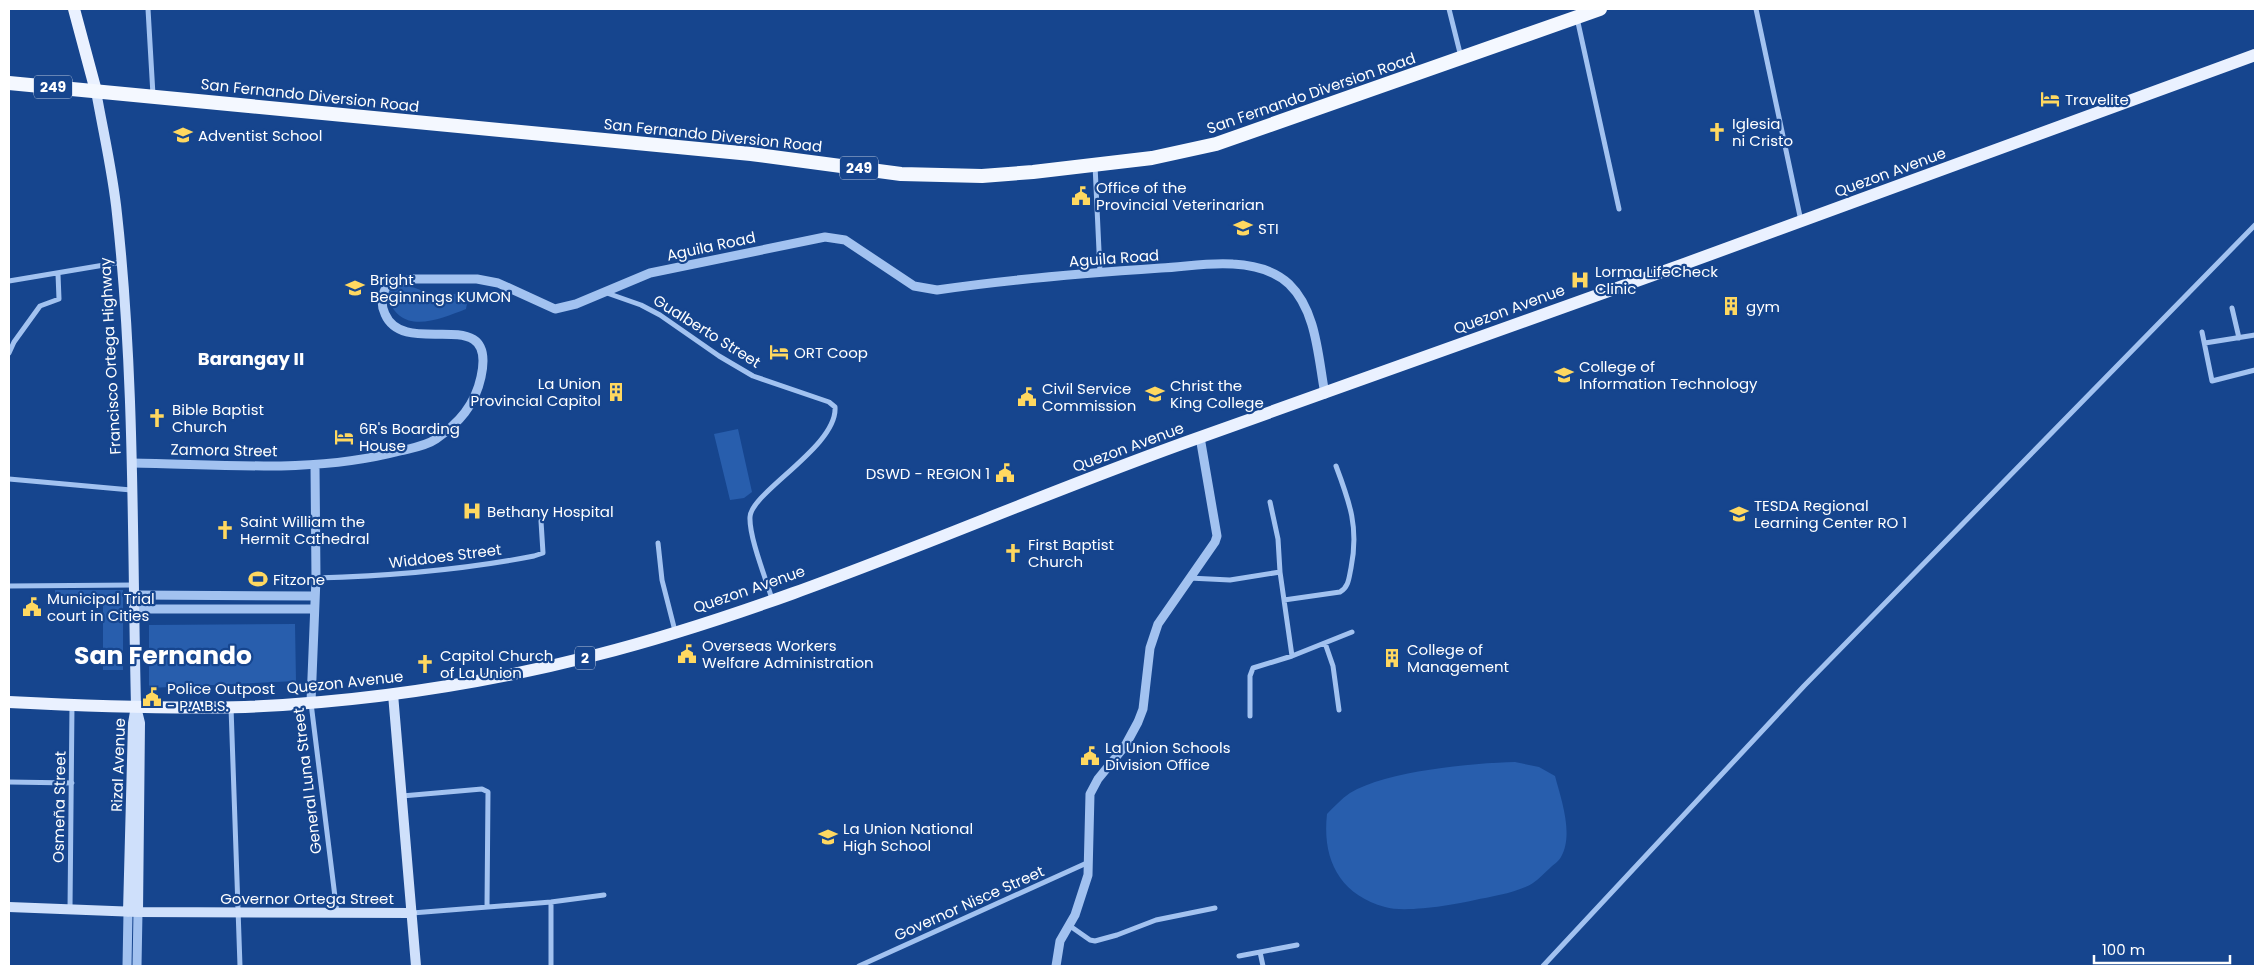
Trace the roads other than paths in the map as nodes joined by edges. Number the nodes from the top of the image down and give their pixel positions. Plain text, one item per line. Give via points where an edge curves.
1 (74, 9) edge
2 (148, 9) edge
3 (1450, 9) edge
4 (1600, 9) edge
5 (1756, 9) edge
6 (1577, 17) junction
7 (2255, 55) edge
8 (1461, 58) junction
9 (9, 82) edge
10 (96, 90) junction
11 (153, 96) junction
12 (1095, 164) junction
13 (1619, 209) dead end
14 (1802, 222) junction
15 (2255, 225) edge
16 (122, 262) junction
17 (1100, 272) junction
18 (58, 274) junction
19 (9, 281) edge
20 (604, 292) junction
21 (2232, 308) dead end
22 (2202, 332) dead end
23 (2255, 335) edge
24 (2239, 338) junction
25 (2204, 343) junction
26 (9, 353) edge
27 (2255, 370) edge
28 (2210, 373) junction
29 (2202, 374) dead end
30 (1325, 394) junction
31 (1200, 437) junction
32 (132, 463) junction
33 (315, 465) junction
34 (1336, 466) dead end
35 (9, 479) edge
36 (132, 490) junction
37 (1270, 502) dead end
38 (541, 521) dead end
39 (658, 543) dead end
40 (1280, 572) junction
41 (316, 578) junction
42 (1189, 578) junction
43 (9, 586) edge
44 (134, 590) junction
45 (314, 596) junction
46 (772, 599) junction
47 (1284, 600) junction
48 (134, 609) junction
49 (313, 609) junction
50 (675, 631) junction
51 (1352, 632) dead end
52 (1325, 643) junction
53 (1292, 656) junction
54 (393, 694) junction
55 (9, 702) edge
56 (311, 702) junction
57 (72, 706) junction
58 (136, 706) junction
59 (231, 707) junction
60 (1339, 710) dead end
61 (1250, 716) dead end
62 (9, 782) edge
63 (72, 784) junction
64 (402, 796) junction
65 (1089, 862) junction
66 (604, 895) dead end
67 (551, 902) junction
68 (9, 907) edge
69 (487, 907) junction
70 (1216, 908) dead end
71 (70, 910) junction
72 (133, 912) junction
73 (238, 913) junction
74 (337, 913) junction
75 (412, 913) junction
76 (1070, 926) junction
77 (1297, 945) dead end
78 (1260, 952) junction
79 (1239, 956) dead end
80 (127, 966) edge
81 (137, 966) edge
82 (240, 966) edge
83 (416, 966) edge
84 (551, 966) edge
85 (859, 966) edge
86 (1056, 966) edge
87 (1263, 966) edge
88 (1542, 966) edge

1 - 10 main road, Francisco Ortega Highway
2 - 11 street
3 - 8 street
4 - 6 highway, San Fernando Diversion Road / 249
5 - 14 street
6 - 8 highway, San Fernando Diversion Road / 249
6 - 13 street
7 - 14 main road, Quezon Avenue / 2
8 - 12 highway, San Fernando Diversion Road / 249 via 1216,144 1152,158
9 - 10 highway, San Fernando Diversion Road / 249
10 - 11 highway, San Fernando Diversion Road / 249
10 - 16 main road, Francisco Ortega Highway via 117,211
11 - 12 highway, San Fernando Diversion Road / 249 via 744,154 901,174 982,176
12 - 17 street
14 - 30 main road, Quezon Avenue / 2
15 - 88 street via 1804,686
16 - 18 street
16 - 32 main road, Francisco Ortega Highway
17 - 20 street, Aguila Road via 924,289 901,279 845,240 825,237 650,273
17 - 30 street, Aguila Road via 1232,264 1261,268 1280,276 1298,294 1308,313
18 - 19 street
18 - 26 street via 59,299 40,306
20 - 33 street, Aguila Road via 555,309 498,283 477,279 411,278 387,285 382,302 394,328 414,334 454,333 477,342 484,355 478,394 468,412 430,443 351,462
20 - 46 street, Gualberto Street via 660,315 753,376 829,402 835,407 831,425 799,464 754,505 750,516
21 - 24 street
22 - 25 street
23 - 24 street
24 - 25 street
25 - 28 street
27 - 28 street via 2212,381
28 - 29 street
30 - 31 main road, Quezon Avenue / 2
31 - 42 street via 1217,536
31 - 46 main road, Quezon Avenue / 2
32 - 33 street, Zamora Street
32 - 36 main road, Francisco Ortega Highway
33 - 41 street, General Luna Street
34 - 47 street via 1353,515 1355,548 1347,585 1340,592
35 - 36 street
36 - 44 main road, Francisco Ortega Highway
37 - 40 street via 1278,539
38 - 41 street, Widdoes Street via 543,553 534,556 459,569 388,576
39 - 50 street via 662,580
40 - 42 street via 1230,580
40 - 47 street
41 - 45 street, General Luna Street
42 - 65 street via 1158,624 1150,648 1143,709 1138,722 1090,794
43 - 44 street
44 - 45 street
44 - 48 main road, Francisco Ortega Highway
45 - 49 street, General Luna Street
46 - 50 main road, Quezon Avenue / 2
47 - 53 street
48 - 49 street
48 - 58 main road, Francisco Ortega Highway
49 - 56 street, General Luna Street
50 - 54 main road, Quezon Avenue / 2 via 594,656 486,680
51 - 52 street
52 - 53 street
52 - 60 street via 1333,666
53 - 61 street via 1251,669
54 - 56 main road, Quezon Avenue / 2
54 - 64 main road
55 - 57 main road, Quezon Avenue / 2
56 - 59 main road, Quezon Avenue / 2
56 - 74 street, General Luna Street
57 - 58 main road, Quezon Avenue / 2
57 - 63 street, Osmeña Street
58 - 59 main road, Quezon Avenue / 2
58 - 72 main road, Rizal Avenue via 140,723
59 - 73 street
62 - 63 street
63 - 71 street, Osmeña Street
64 - 69 street via 482,789 488,792
64 - 75 main road
65 - 76 street via 1084,893
65 - 85 street, Governor Nisce Street
66 - 67 street, Governor Ortega Street
67 - 69 street, Governor Ortega Street
67 - 84 street
68 - 71 main road, Governor Ortega Street
69 - 75 street, Governor Ortega Street
70 - 76 street via 1156,920 1095,941
71 - 72 main road, Governor Ortega Street
72 - 73 main road, Governor Ortega Street
72 - 80 street, Rizal Avenue
72 - 81 street, Rizal Avenue
73 - 74 main road, Governor Ortega Street
73 - 82 street
74 - 75 main road, Governor Ortega Street
75 - 83 main road
76 - 86 street via 1060,941
77 - 78 street
78 - 79 street
78 - 87 street

